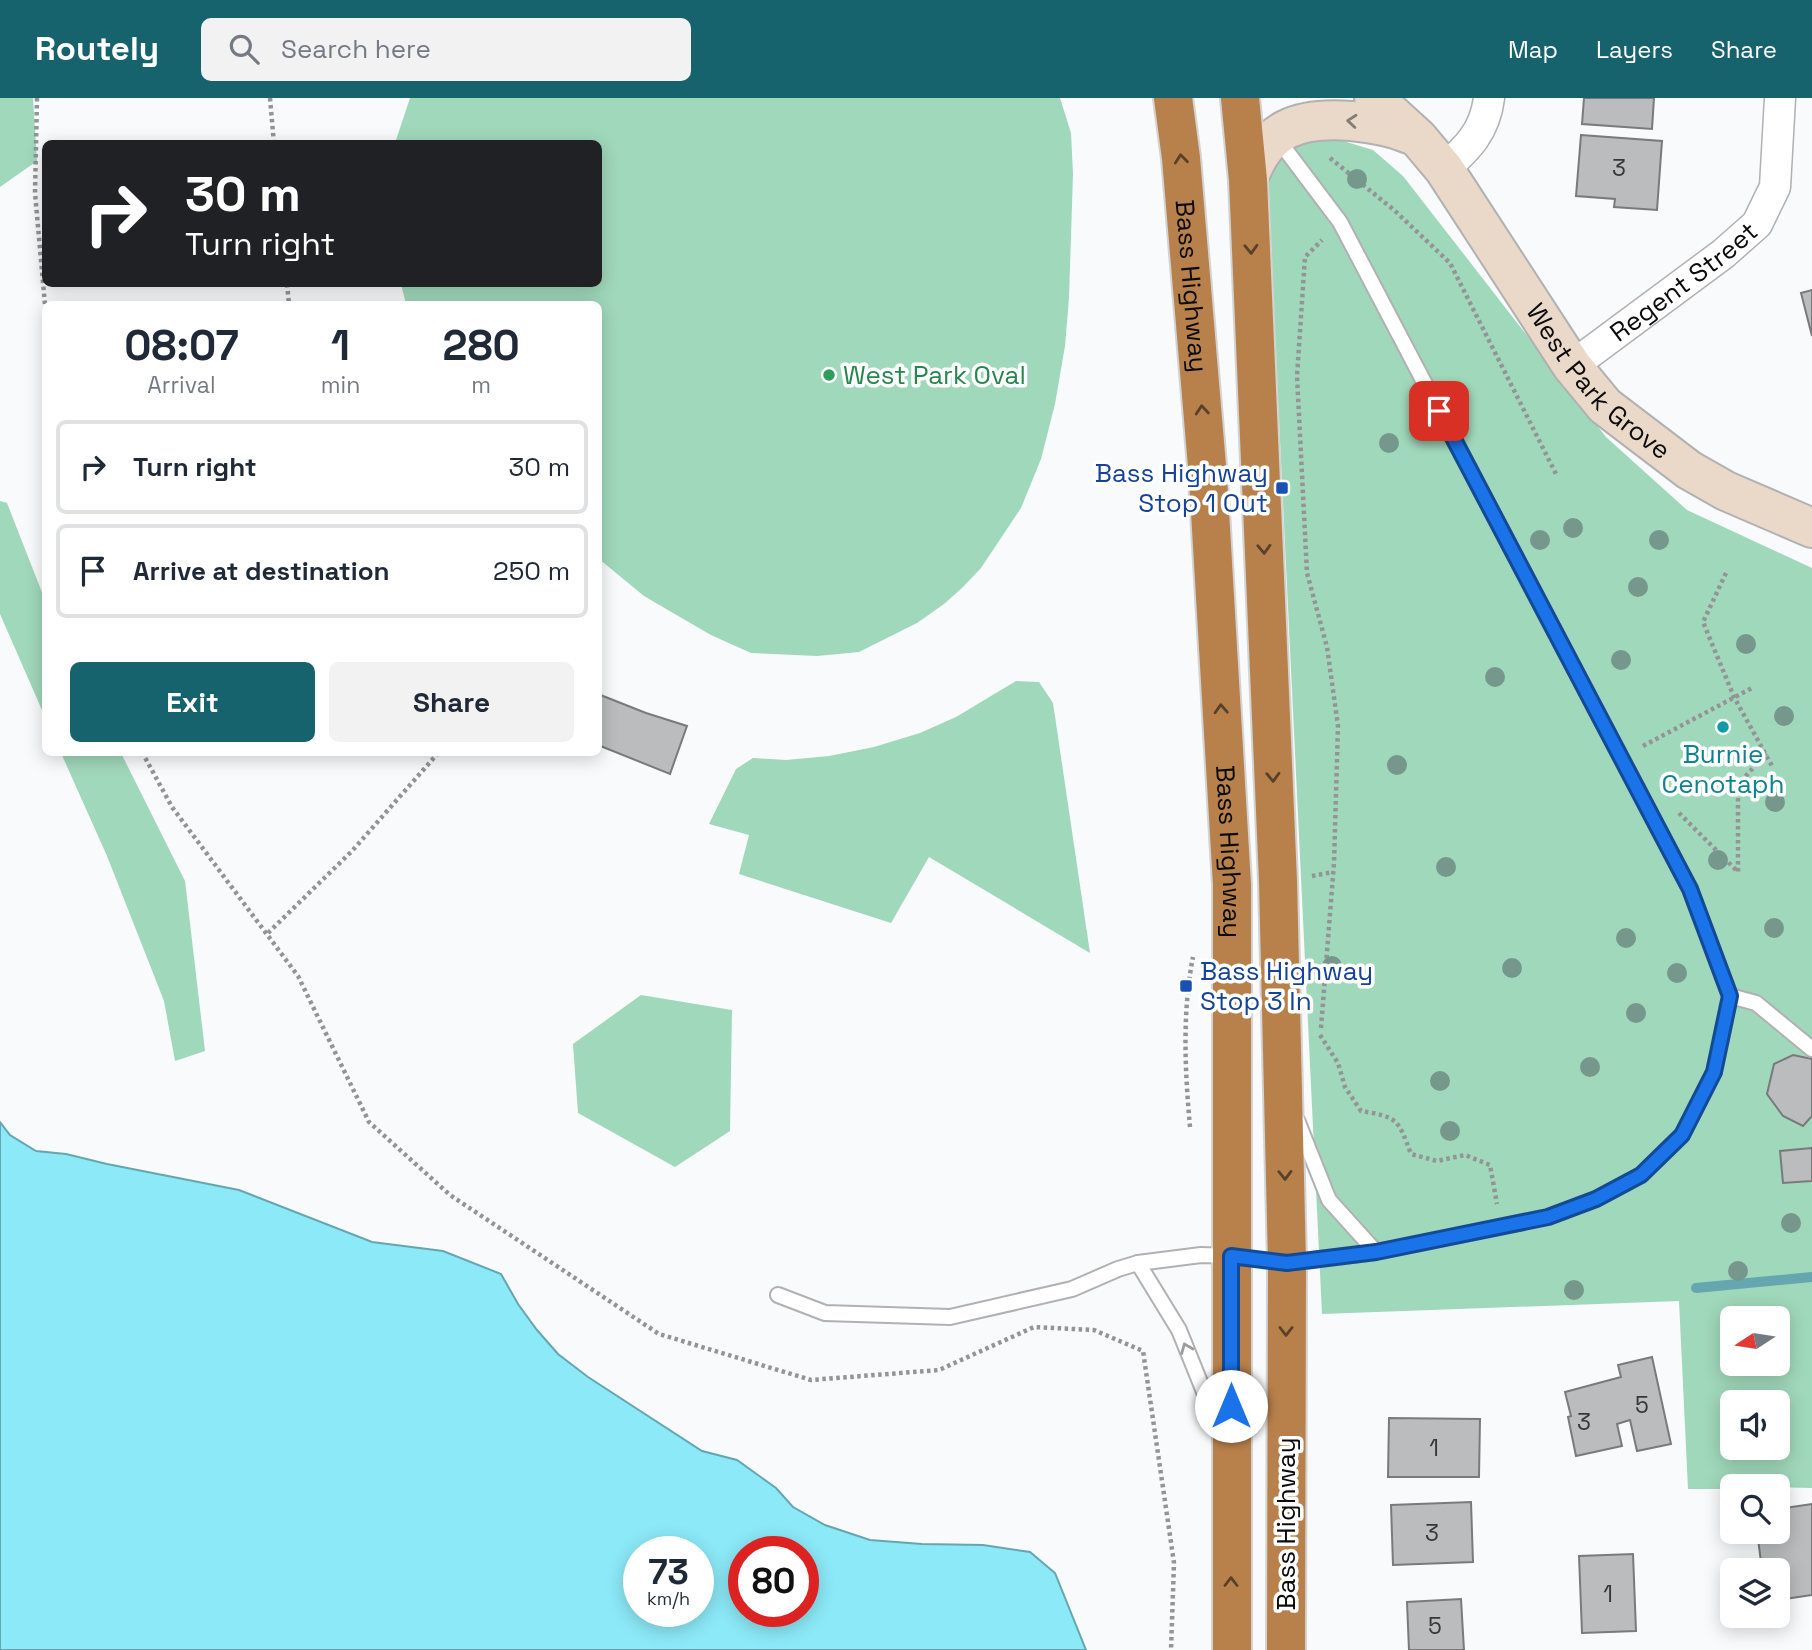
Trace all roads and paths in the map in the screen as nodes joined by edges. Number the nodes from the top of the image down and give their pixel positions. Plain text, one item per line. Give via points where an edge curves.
1 (37, 98) edge
2 (270, 98) edge
3 (1173, 98) edge
4 (1240, 98) edge
5 (1374, 98) edge
6 (1406, 98) edge
7 (1489, 98) edge
8 (1780, 98) edge
9 (1291, 129) junction
10 (1418, 138) junction
11 (274, 140) edge
12 (1444, 169) junction
13 (1248, 180) junction
14 (1340, 222) junction
15 (42, 275) edge
16 (1572, 366) junction
17 (1557, 476) dead end
18 (1812, 528) edge
19 (1726, 573) dead end
20 (1752, 688) dead end
21 (1734, 697) junction
22 (1665, 735) dead end
23 (1766, 753) junction
24 (144, 756) edge
25 (435, 756) edge
26 (1772, 766) dead end
27 (1650, 813) junction
28 (268, 933) junction
29 (1730, 996) junction
30 (1320, 1035) junction
31 (1812, 1049) edge
32 (1282, 1084) junction
33 (1501, 1226) junction
34 (1376, 1252) junction
35 (1231, 1256) junction
36 (1138, 1263) junction
37 (1287, 1263) junction
38 (778, 1295) dead end
39 (1230, 1456) junction
40 (1171, 1650) edge
41 (1232, 1650) edge
42 (1286, 1650) edge

1 - 15 path via 34,193
2 - 11 path
35 -> 3 highway, Bass Highway via 1232,885 1208,478
4 - 13 highway, Bass Highway
5 - 10 main road, West Park Grove
6 - 12 main road, West Park Grove
7 - 12 street via 1487,118 1466,150
8 - 16 street, Regent Street via 1775,187 1757,224
10 -> 9 main road via 1361,122
9 - 13 main road via 1257,157
9 - 14 lane
9 - 17 path via 1394,210 1450,262
10 - 12 main road, West Park Grove
12 - 16 main road, West Park Grove
13 -> 32 highway, Bass Highway
14 - 27 lane
14 - 30 path via 1305,257 1297,376 1307,573 1327,647 1338,726 1334,863
16 - 18 main road, West Park Grove via 1605,406 1689,470
19 - 21 path via 1703,622
20 - 21 path
21 - 22 path
21 - 23 path
23 - 26 path
23 - 27 path via 1738,785 1738,872 1670,803
24 - 28 path via 172,807
25 - 28 path via 352,851
27 - 29 lane via 1690,889
28 - 40 path via 298,976 369,1122 450,1195 659,1334 811,1380 939,1370 1034,1327 1094,1330 1143,1351 1174,1563
29 - 31 lane via 1756,1003
29 - 33 lane via 1714,1072 1682,1135 1641,1175 1596,1199 1548,1217
30 - 32 path
30 - 33 path via 1361,1111 1386,1115 1399,1124 1411,1154 1437,1161 1465,1155 1490,1165
32 - 34 lane via 1329,1200
32 -> 37 highway, Bass Highway
33 - 34 lane
34 - 37 lane
35 - 36 lane
35 - 37 highway
35 - 39 highway, Bass Highway
36 - 38 lane via 1072,1289 950,1317 825,1313
39 -> 36 lane via 1179,1330
37 -> 42 highway, Bass Highway
41 -> 39 highway, Bass Highway

